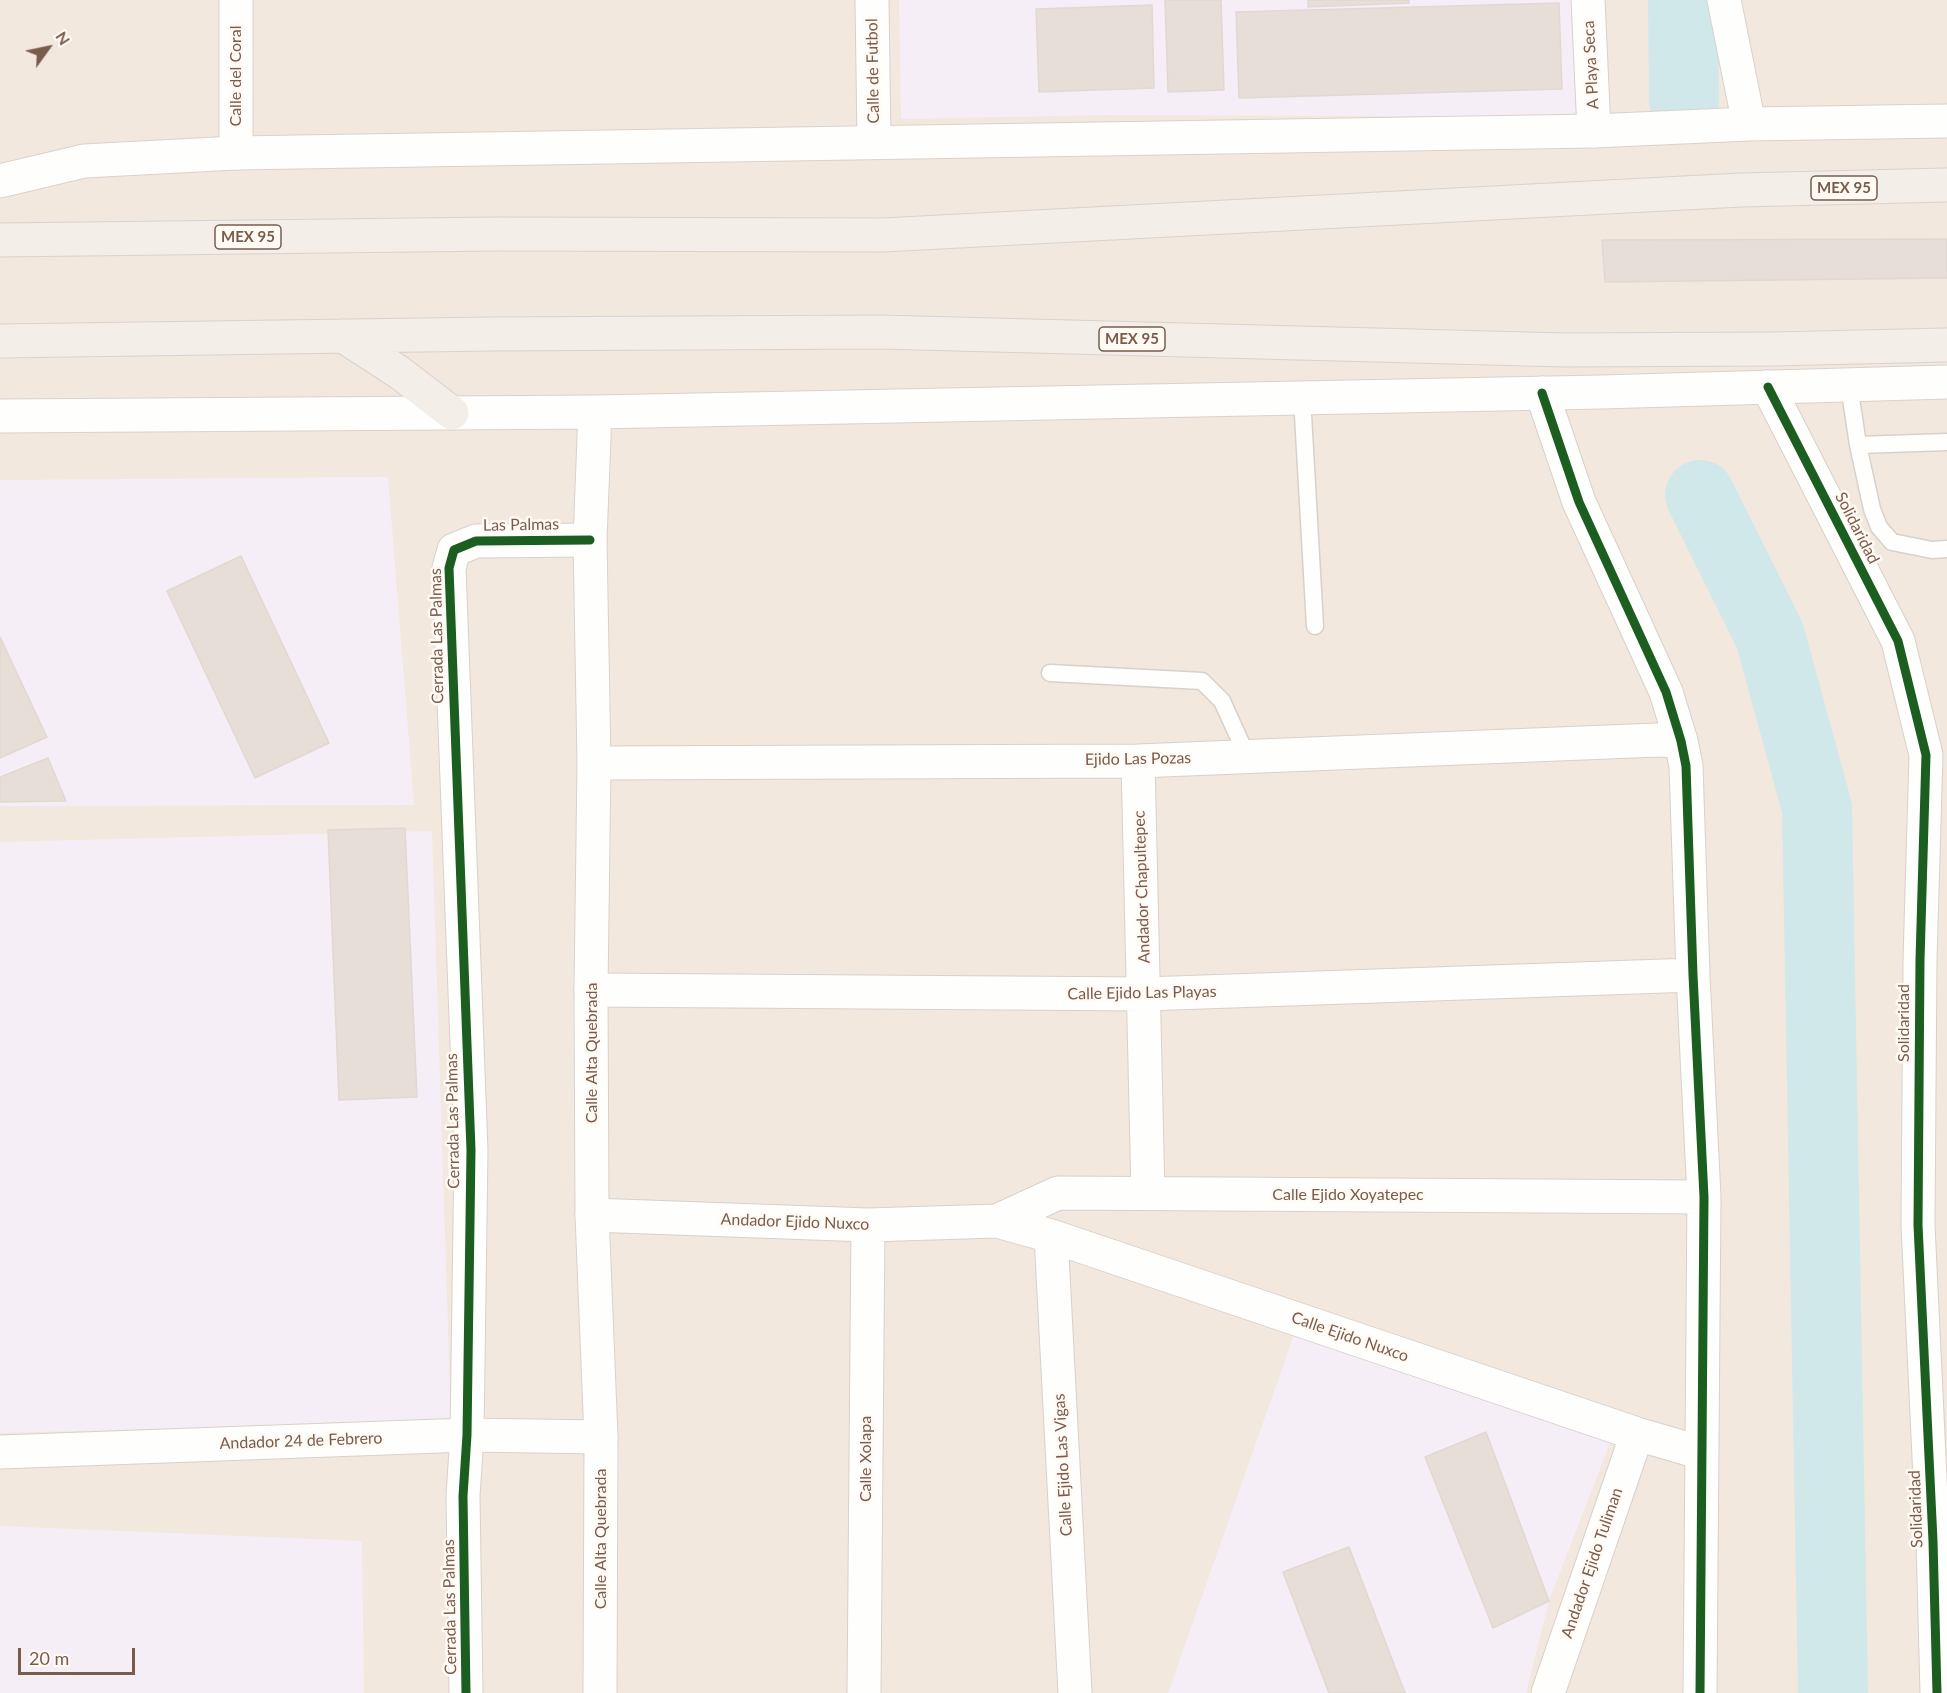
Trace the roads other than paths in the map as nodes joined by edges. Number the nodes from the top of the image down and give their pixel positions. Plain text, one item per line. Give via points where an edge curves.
1 (236, 0) edge
2 (872, 0) edge
3 (1588, 0) edge
4 (1724, 0) edge
5 (1947, 121) edge
6 (1749, 124) junction
7 (1594, 131) junction
8 (874, 142) junction
9 (236, 153) junction
10 (0, 180) edge
11 (1947, 185) edge
12 (0, 240) edge
13 (343, 336) junction
14 (0, 341) edge
15 (1947, 345) edge
16 (1947, 382) edge
17 (1849, 385) junction
18 (1768, 387) junction
19 (1542, 393) junction
20 (1302, 397) junction
21 (595, 412) junction
22 (452, 413) junction
23 (0, 416) edge
24 (1947, 442) edge
25 (1858, 445) junction
26 (590, 540) junction
27 (1947, 549) edge
28 (454, 550) joint
29 (1315, 627) dead end
30 (1050, 673) dead end
31 (1681, 741) junction
32 (1936, 755) edge
33 (1247, 756) junction
34 (1138, 760) junction
35 (594, 763) junction
36 (1933, 960) edge
37 (1693, 975) junction
38 (591, 990) junction
39 (1145, 994) junction
40 (1148, 1194) junction
41 (1704, 1197) junction
42 (592, 1215) junction
43 (998, 1221) junction
44 (868, 1225) junction
45 (1051, 1236) junction
46 (1637, 1434) junction
47 (467, 1435) junction
48 (601, 1437) junction
49 (0, 1452) edge
50 (1702, 1453) junction
51 (1940, 1543) edge
52 (466, 1693) edge
53 (600, 1693) edge
54 (864, 1693) edge
55 (1075, 1693) edge
56 (1548, 1693) edge
57 (1700, 1693) edge
58 (1937, 1693) edge

1 - 9 street, Calle del Coral
2 - 8 street, Calle de Futbol
3 - 7 street, A Playa Seca
4 - 6 street
5 - 6 street
6 - 7 street
7 - 8 street
8 - 9 street
9 - 10 street via 84,161
11 - 12 main road, MEX 95 via 1741,190 883,235 496,234
13 - 14 main road, MEX 95
13 - 15 main road, MEX 95 via 880,332 1565,350
13 - 22 main road
16 - 17 street
17 - 18 street
17 - 25 lane
18 - 19 street
18 - 32 street, Solidaridad via 1898,641
19 - 20 street
19 - 31 street via 1580,502 1666,692
20 - 21 street
20 - 29 lane
21 - 22 street
21 - 26 street, Calle Alta Quebrada
22 - 23 street
24 - 25 lane
25 - 27 lane via 1879,527 1892,542
26 - 28 street, Las Palmas via 476,541
26 - 35 street, Calle Alta Quebrada
28 - 47 street, Cerrada Las Palmas via 449,568 471,1150
30 - 33 lane via 1202,681 1222,701
31 - 33 street, Ejido Las Pozas
31 - 37 street via 1686,766
32 - 36 street, Solidaridad
33 - 34 street, Ejido Las Pozas
34 - 35 street, Ejido Las Pozas
34 - 39 street, Andador Chapultepec
35 - 38 street, Calle Alta Quebrada
36 - 51 street, Solidaridad via 1918,1225
37 - 39 street, Calle Ejido Las Playas
37 - 41 street
38 - 39 street, Calle Ejido Las Playas
38 - 42 street, Calle Alta Quebrada
39 - 40 street, Andador Chapultepec
40 - 41 street, Calle Ejido Xoyatepec
40 - 43 street, Calle Ejido Xoyatepec via 1058,1193
41 - 50 street
42 - 44 street, Andador Ejido Nuxco
42 - 48 street, Calle Alta Quebrada
43 - 44 street, Andador Ejido Nuxco
43 - 45 street, Calle Ejido Nuxco
44 - 54 street, Calle Xolapa
45 - 46 street, Calle Ejido Nuxco
45 - 55 street, Calle Ejido Las Vigas
46 - 50 street, Calle Ejido Nuxco
46 - 56 street, Andador Ejido Tuliman
47 - 48 street, Andador 24 de Febrero
47 - 49 street, Andador 24 de Febrero
47 - 52 street, Cerrada Las Palmas
48 - 53 street, Calle Alta Quebrada
50 - 57 street
51 - 58 street, Solidaridad

